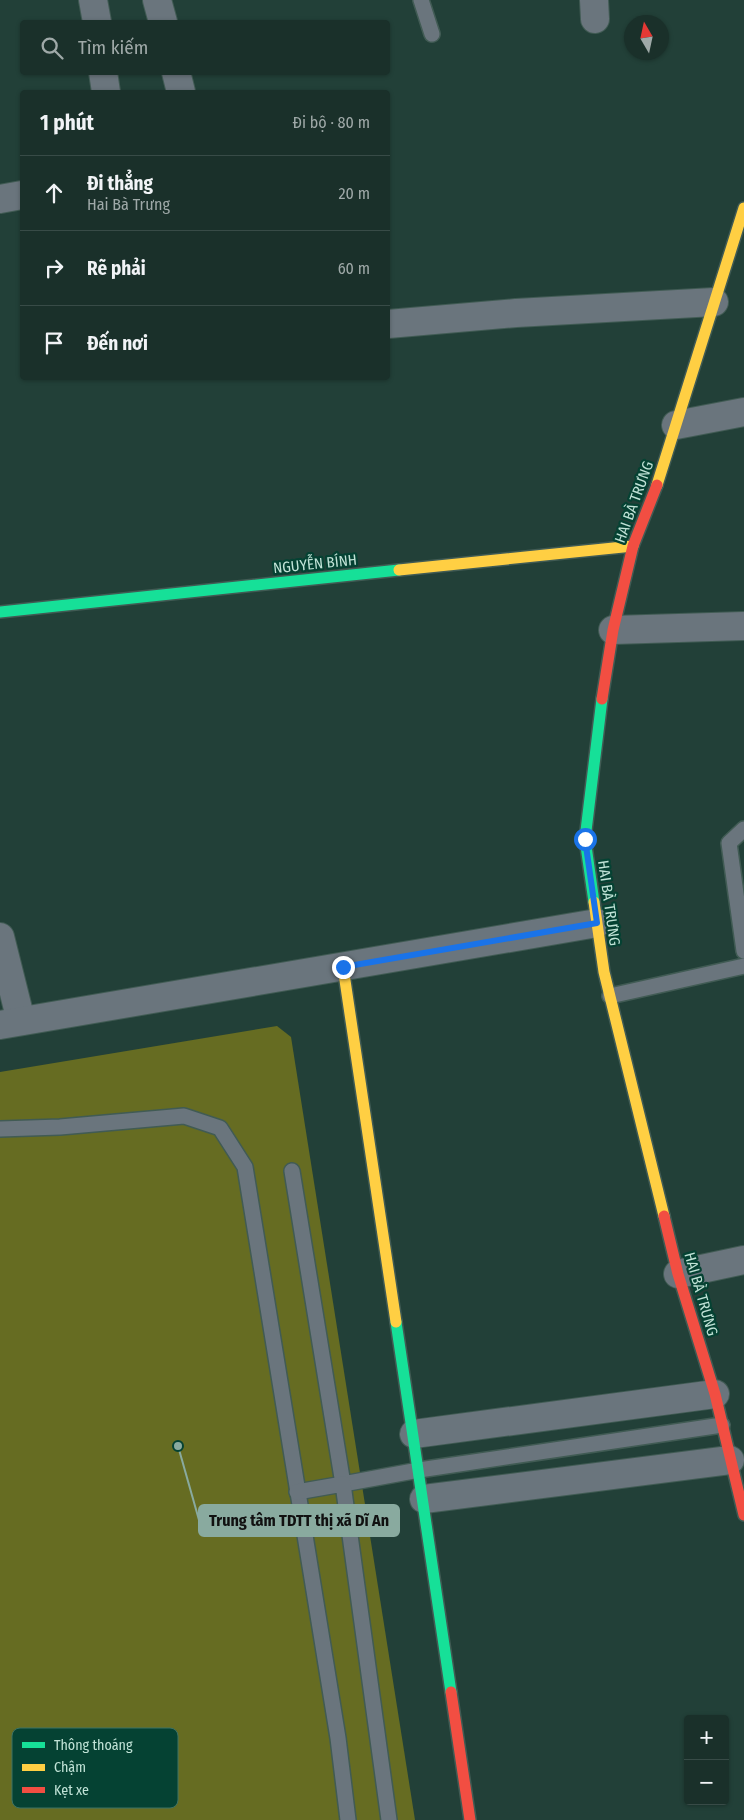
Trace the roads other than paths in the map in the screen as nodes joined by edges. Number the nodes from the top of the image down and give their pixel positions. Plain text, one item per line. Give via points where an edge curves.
1 (93, 0) edge
2 (157, 0) edge
3 (421, 0) edge
4 (97, 20) edge
5 (162, 20) edge
6 (432, 34) dead end
7 (104, 75) edge
8 (177, 75) edge
9 (106, 90) edge
10 (181, 90) edge
11 (20, 195) edge
12 (0, 199) edge
13 (744, 208) edge
14 (714, 302) junction
15 (390, 324) edge
16 (744, 412) edge
17 (676, 425) junction
18 (633, 546) junction
19 (0, 612) edge
20 (744, 626) edge
21 (613, 630) junction
22 (744, 829) edge
23 (597, 923) junction
24 (0, 937) edge
25 (744, 951) edge
26 (744, 966) edge
27 (343, 967) junction
28 (610, 996) junction
29 (11, 1023) edge
30 (0, 1128) edge
31 (292, 1171) dead end
32 (744, 1260) edge
33 (678, 1274) junction
34 (715, 1394) junction
35 (722, 1425) junction
36 (414, 1434) junction
37 (730, 1460) junction
38 (419, 1470) junction
39 (343, 1484) junction
40 (297, 1492) junction
41 (424, 1498) junction
42 (744, 1515) edge
43 (348, 1820) edge
44 (390, 1820) edge
45 (470, 1820) edge

1 - 4 street
2 - 5 street
3 - 6 lane
7 - 9 street
8 - 10 street
11 - 12 street
13 - 14 street, HAI BÀ TRƯNG
14 - 15 street
14 - 17 street, HAI BÀ TRƯNG
16 - 17 street
17 - 18 street, HAI BÀ TRƯNG via 651,504
18 - 19 street, NGUYỄN BÍNH
18 - 21 street, HAI BÀ TRƯNG
20 - 21 street
21 - 23 street, HAI BÀ TRƯNG via 597,730 585,839
22 - 25 lane via 729,843
23 - 27 street
23 - 28 street, HAI BÀ TRƯNG
24 - 29 street
26 - 28 lane
27 - 29 street
27 - 36 street
28 - 33 street, HAI BÀ TRƯNG
30 - 40 lane via 184,1116 220,1128 245,1167
31 - 39 lane
32 - 33 street
33 - 34 street, HAI BÀ TRƯNG
34 - 35 street, HAI BÀ TRƯNG
34 - 36 street
35 - 37 street, HAI BÀ TRƯNG
35 - 38 lane
36 - 38 street
37 - 41 street
37 - 42 street, HAI BÀ TRƯNG
38 - 39 lane
38 - 41 street
39 - 40 lane
39 - 44 lane
40 - 43 lane via 338,1738
41 - 45 street

